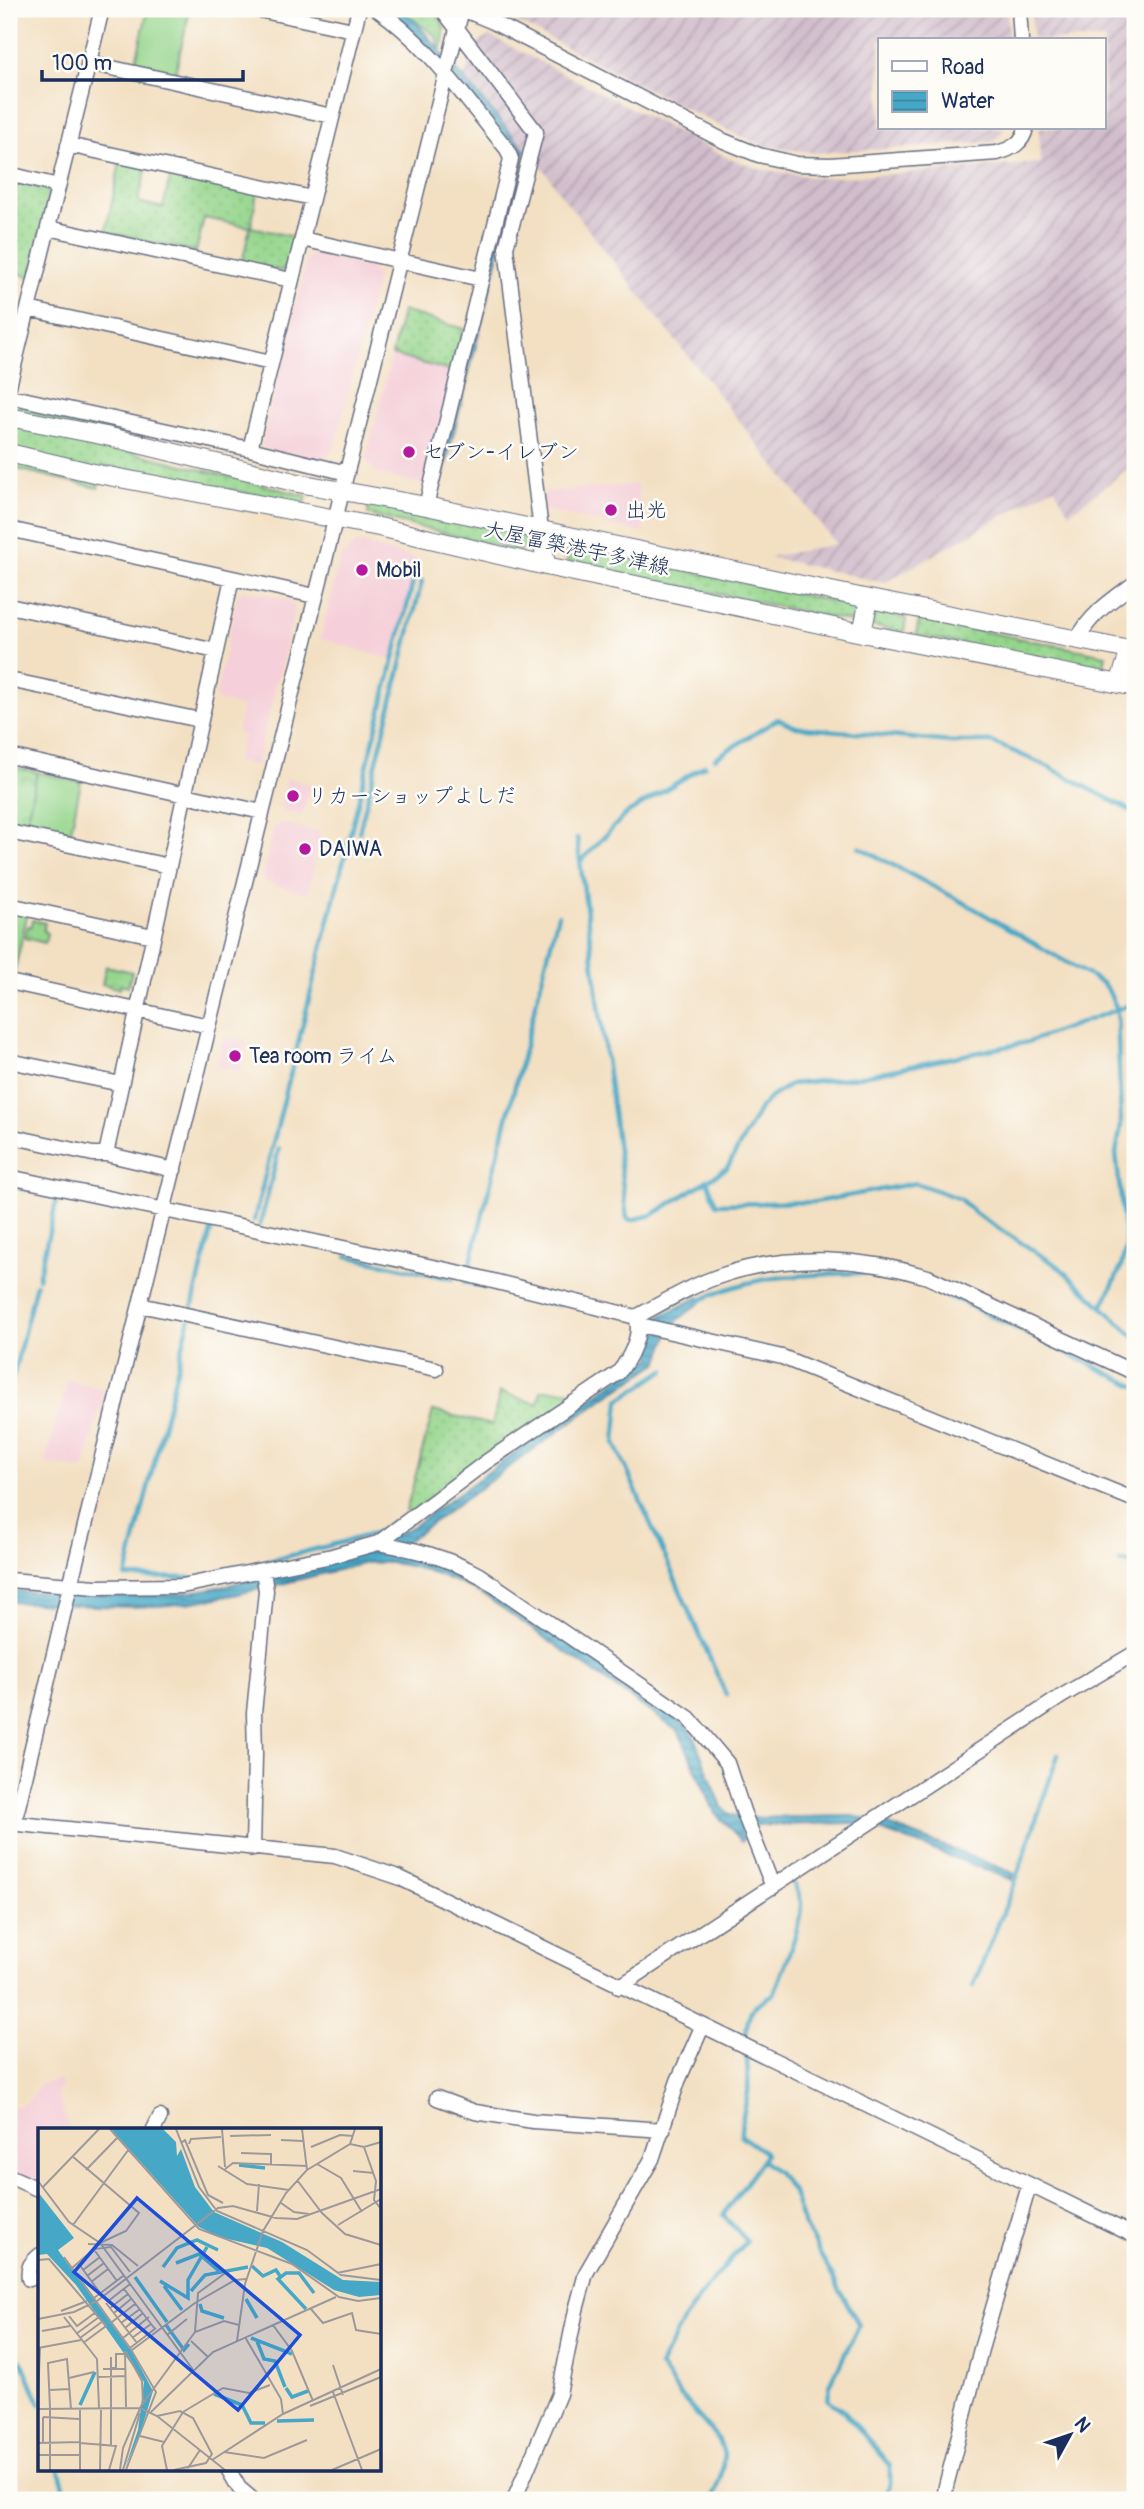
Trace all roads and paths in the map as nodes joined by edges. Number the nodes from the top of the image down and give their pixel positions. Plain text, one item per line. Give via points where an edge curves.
1 (102, 9) edge
2 (254, 9) edge
3 (359, 9) edge
4 (377, 9) edge
5 (442, 9) edge
6 (462, 9) edge
7 (1019, 9) edge
8 (457, 28) junction
9 (353, 30) junction
10 (1021, 38) edge
11 (89, 63) junction
12 (445, 74) junction
13 (332, 116) junction
14 (1025, 130) edge
15 (68, 145) junction
16 (9, 174) edge
17 (58, 186) junction
18 (312, 198) junction
19 (48, 228) junction
20 (302, 239) junction
21 (399, 260) junction
22 (481, 279) junction
23 (291, 280) junction
24 (28, 309) junction
25 (271, 363) junction
26 (9, 386) edge
27 (9, 396) edge
28 (9, 417) edge
29 (250, 449) junction
30 (9, 453) edge
31 (345, 481) junction
32 (426, 506) junction
33 (335, 519) junction
34 (9, 529) edge
35 (541, 530) junction
36 (546, 566) junction
37 (232, 578) junction
38 (1135, 583) edge
39 (315, 596) junction
40 (869, 599) junction
41 (9, 606) edge
42 (862, 633) junction
43 (1077, 640) junction
44 (1133, 650) edge
45 (216, 651) junction
46 (9, 680) edge
47 (1127, 686) edge
48 (200, 720) junction
49 (9, 756) edge
50 (184, 795) junction
51 (262, 812) junction
52 (9, 832) edge
53 (169, 866) junction
54 (9, 905) edge
55 (153, 936) junction
56 (9, 982) edge
57 (137, 1010) junction
58 (209, 1026) junction
59 (9, 1061) edge
60 (121, 1084) junction
61 (9, 1136) edge
62 (106, 1154) junction
63 (174, 1170) junction
64 (9, 1177) edge
65 (164, 1210) junction
66 (140, 1305) junction
67 (640, 1323) junction
68 (436, 1369) dead end
69 (1135, 1373) edge
70 (1135, 1500) edge
71 (380, 1543) junction
72 (263, 1572) junction
73 (9, 1580) edge
74 (69, 1587) junction
75 (1135, 1653) edge
76 (11, 1824) edge
77 (253, 1849) junction
78 (773, 1887) junction
79 (619, 1987) junction
80 (702, 2027) junction
81 (437, 2098) dead end
82 (663, 2130) junction
83 (9, 2176) edge
84 (1030, 2186) junction
85 (38, 2189) edge
86 (1135, 2236) edge
87 (38, 2257) edge
88 (29, 2279) dead end
89 (229, 2470) edge
90 (253, 2500) edge
91 (514, 2500) edge
92 (944, 2500) edge

1 - 11 street
2 - 9 street
3 - 9 street
4 - 12 street
5 - 8 street
6 - 8 street
6 - 14 street via 724,141 797,164 997,153 1023,139
7 - 10 street
8 - 12 street
8 - 35 street via 536,131 506,248
9 - 13 street
11 - 13 street
11 - 15 street
12 - 21 street
12 - 22 street via 511,159
13 - 18 street
15 - 17 street
15 - 18 street
16 - 17 street
17 - 19 street
18 - 20 street
19 - 23 street
19 - 24 street
20 - 21 street
20 - 23 street
21 - 22 street
21 - 31 street
22 - 32 street
23 - 25 street
24 - 25 street
24 - 26 street
25 - 29 street
27 - 29 street
28 - 31 main road, 大屋冨築港宇多津線 via 298,483
29 - 31 street
30 - 33 main road, 大屋冨築港宇多津線
31 - 32 main road, 大屋冨築港宇多津線
31 - 33 street
32 - 35 main road, 大屋冨築港宇多津線
33 - 36 main road, 大屋冨築港宇多津線
33 - 39 street
34 - 37 street
35 - 36 main road
35 - 40 main road, 大屋冨築港宇多津線
36 - 42 main road, 大屋冨築港宇多津線
37 - 39 street
37 - 45 street
38 - 43 street via 1097,611
39 - 51 street
40 - 42 main road
40 - 43 main road, 大屋冨築港宇多津線
41 - 45 street
42 - 47 main road, 大屋冨築港宇多津線
43 - 44 main road, 大屋冨築港宇多津線
44 - 47 main road
45 - 48 street
46 - 48 street
48 - 50 street
49 - 50 street
50 - 51 street
50 - 53 street
51 - 58 street
52 - 53 street
53 - 55 street
54 - 55 street
55 - 57 street
56 - 57 street
57 - 58 street
57 - 60 street
58 - 63 street
59 - 60 street
60 - 62 street
61 - 62 street
62 - 63 street
63 - 65 street
64 - 65 street
65 - 66 street
65 - 67 street via 461,1273
66 - 68 street
66 - 74 street
67 - 69 street via 695,1286 750,1268 824,1260 893,1266 928,1277
67 - 70 street via 782,1357
67 - 71 street via 627,1363 618,1373 486,1462
71 - 72 street
71 - 78 street via 453,1561 479,1574 689,1718 727,1763
72 - 74 street via 182,1586
72 - 77 street via 266,1591 254,1713
73 - 74 street
74 - 76 street
75 - 78 street via 1062,1696
76 - 77 street
77 - 79 street via 334,1856 398,1877
78 - 79 street
79 - 80 street
80 - 82 street
80 - 84 street
81 - 82 street via 475,2112 521,2119
82 - 91 street via 648,2167 586,2273 561,2386
83 - 85 street
84 - 86 street
84 - 92 street via 981,2349
87 - 88 street via 30,2263
89 - 90 street

